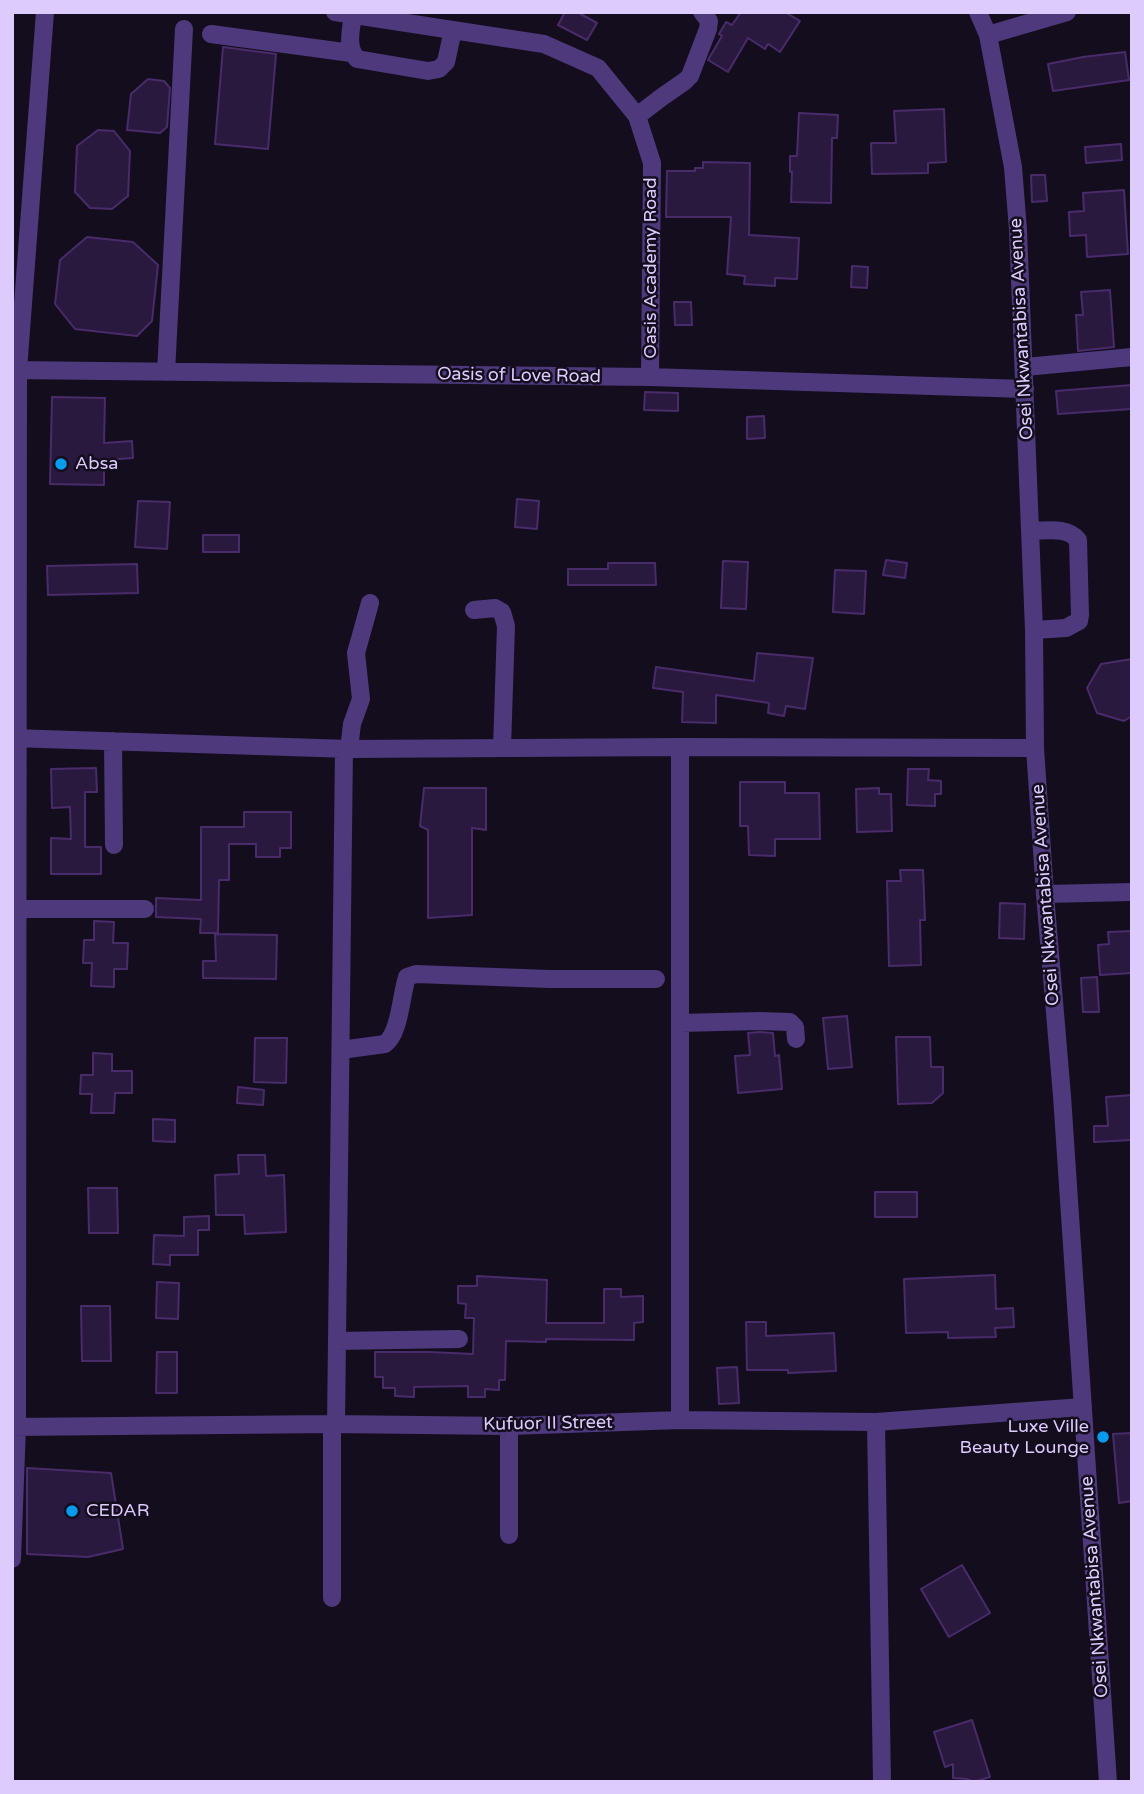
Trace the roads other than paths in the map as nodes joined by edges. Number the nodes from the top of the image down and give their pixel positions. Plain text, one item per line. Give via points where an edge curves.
1 (45, 12) edge
2 (335, 12) edge
3 (702, 12) edge
4 (978, 12) edge
5 (1067, 12) edge
6 (353, 15) junction
7 (184, 29) dead end
8 (453, 30) junction
9 (211, 34) dead end
10 (988, 36) junction
11 (351, 53) junction
12 (637, 116) junction
13 (19, 256) edge
14 (1132, 357) edge
15 (1025, 367) junction
16 (15, 370) edge
17 (166, 372) junction
18 (650, 377) junction
19 (1025, 389) junction
20 (1030, 531) junction
21 (370, 603) dead end
22 (474, 610) dead end
23 (1034, 630) junction
24 (15, 738) edge
25 (113, 741) junction
26 (680, 747) junction
27 (502, 748) junction
28 (1035, 748) junction
29 (346, 749) junction
30 (114, 845) dead end
31 (1132, 892) edge
32 (1045, 894) junction
33 (15, 909) edge
34 (145, 909) dead end
35 (656, 979) dead end
36 (680, 1023) junction
37 (796, 1040) dead end
38 (341, 1049) junction
39 (15, 1133) edge
40 (459, 1339) dead end
41 (337, 1341) junction
42 (1083, 1407) junction
43 (680, 1420) junction
44 (876, 1422) junction
45 (334, 1424) junction
46 (509, 1426) junction
47 (15, 1427) edge
48 (509, 1535) dead end
49 (12, 1559) edge
50 (332, 1598) dead end
51 (882, 1782) edge
52 (1108, 1782) edge

1 - 13 street
2 - 6 street, Oasis Academy Road
3 - 12 street via 709,21 708,29 690,76
4 - 10 street, Osei Nkwantabisa Avenue
5 - 10 street
6 - 8 street, Oasis Academy Road
6 - 11 street
7 - 17 street
8 - 11 street via 446,62 439,69 357,59
8 - 12 street, Oasis Academy Road via 544,44 598,68
9 - 11 street
10 - 15 street, Osei Nkwantabisa Avenue via 1013,167
12 - 18 street, Oasis Academy Road via 652,163
13 - 16 street
14 - 15 street
15 - 19 street, Osei Nkwantabisa Avenue
16 - 17 street, Oasis of Love Road
16 - 24 street
17 - 18 street, Oasis of Love Road
18 - 19 street, Oasis of Love Road
19 - 20 street, Osei Nkwantabisa Avenue
20 - 23 street, Osei Nkwantabisa Avenue
20 - 23 street via 1073,533 1078,552 1079,621 1066,628
21 - 29 street via 356,653 361,699
22 - 27 street via 495,608 502,612 506,626
23 - 28 street, Osei Nkwantabisa Avenue
24 - 25 street
24 - 33 street
25 - 29 street
25 - 30 street
26 - 27 street
26 - 28 street
26 - 36 street
27 - 29 street
28 - 32 street, Osei Nkwantabisa Avenue
29 - 38 street
31 - 32 street
32 - 42 street, Osei Nkwantabisa Avenue
33 - 34 street
33 - 39 street
35 - 38 street via 416,974 407,977 390,1040
36 - 37 street via 790,1023
36 - 43 street
38 - 41 street
39 - 47 street
40 - 41 street
41 - 45 street
42 - 44 street, Kufuor II Street
42 - 52 street, Osei Nkwantabisa Avenue
43 - 44 street, Kufuor II Street
43 - 46 street, Kufuor II Street
44 - 51 street
45 - 46 street, Kufuor II Street
45 - 47 street, Kufuor II Street
45 - 50 street
46 - 48 street
47 - 49 street

